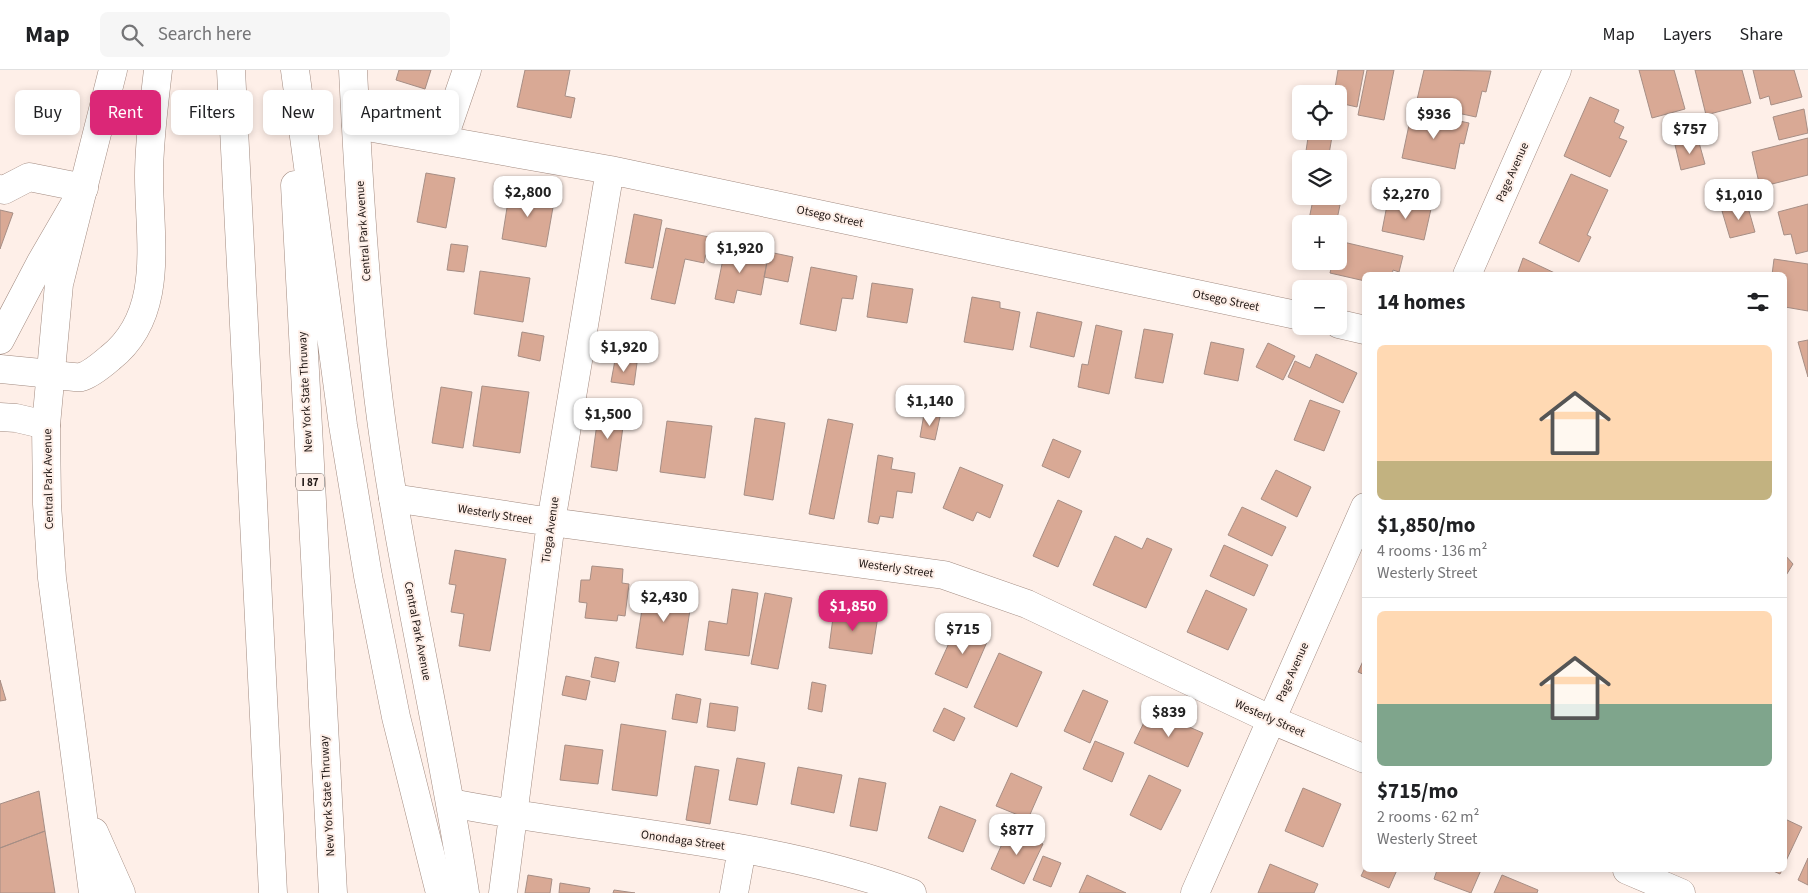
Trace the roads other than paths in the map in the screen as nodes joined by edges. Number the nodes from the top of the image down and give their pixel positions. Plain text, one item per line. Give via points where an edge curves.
1 (112, 70) edge
2 (158, 70) edge
3 (231, 70) edge
4 (290, 70) edge
5 (295, 70) edge
6 (353, 70) edge
7 (467, 70) edge
8 (1556, 70) edge
9 (354, 90) edge
10 (357, 135) edge
11 (414, 135) edge
12 (443, 140) junction
13 (610, 170) junction
14 (84, 188) junction
15 (0, 189) edge
16 (1468, 272) edge
17 (1292, 314) edge
18 (1347, 326) edge
19 (1362, 329) edge
20 (0, 340) edge
21 (0, 369) edge
22 (50, 374) junction
23 (0, 417) edge
24 (46, 425) junction
25 (393, 498) junction
26 (1362, 514) edge
27 (550, 522) junction
28 (1272, 720) junction
29 (1362, 758) edge
30 (451, 803) junction
31 (83, 808) junction
32 (512, 815) junction
33 (742, 849) junction
34 (1632, 872) edge
35 (93, 893) edge
36 (121, 893) edge
37 (273, 893) edge
38 (333, 893) edge
39 (440, 893) edge
40 (466, 893) edge
41 (503, 893) edge
42 (734, 893) edge
43 (912, 893) edge
44 (1195, 893) edge
45 (1681, 893) edge

1 - 14 main road, Central Park Avenue
2 - 22 main road via 150,145 151,268 146,308 134,332 104,363 82,377
3 - 37 main road
4 - 38 main road, New York State Thruway / I 87
5 - 39 main road via 343,425 368,576 396,717
6 - 9 main road, Central Park Avenue
7 - 12 main road
8 - 16 main road, Page Avenue
10 - 25 main road, Central Park Avenue via 370,332
11 - 12 main road, Otsego Street
12 - 13 main road, Otsego Street
13 - 17 main road, Otsego Street
13 - 27 main road, Tioga Avenue
14 - 15 main road via 29,177
14 - 20 main road
14 - 22 main road, Central Park Avenue via 58,284
18 - 19 main road
21 - 22 main road
22 - 24 main road, Central Park Avenue
23 - 24 main road
24 - 31 main road, Central Park Avenue via 52,578
25 - 27 main road, Westerly Street
25 - 30 main road, Central Park Avenue
26 - 28 main road, Page Avenue
27 - 28 main road, Westerly Street via 944,574 1027,604
27 - 32 main road, Tioga Avenue
28 - 29 main road, Westerly Street
28 - 44 main road, Page Avenue
30 - 32 main road, Onondaga Street
30 - 40 main road, Central Park Avenue
31 - 35 main road, Central Park Avenue
31 - 36 main road
32 - 33 main road, Onondaga Street
32 - 41 main road, Tioga Avenue
33 - 42 main road
33 - 43 main road, Onondaga Street via 870,877
34 - 45 main road

